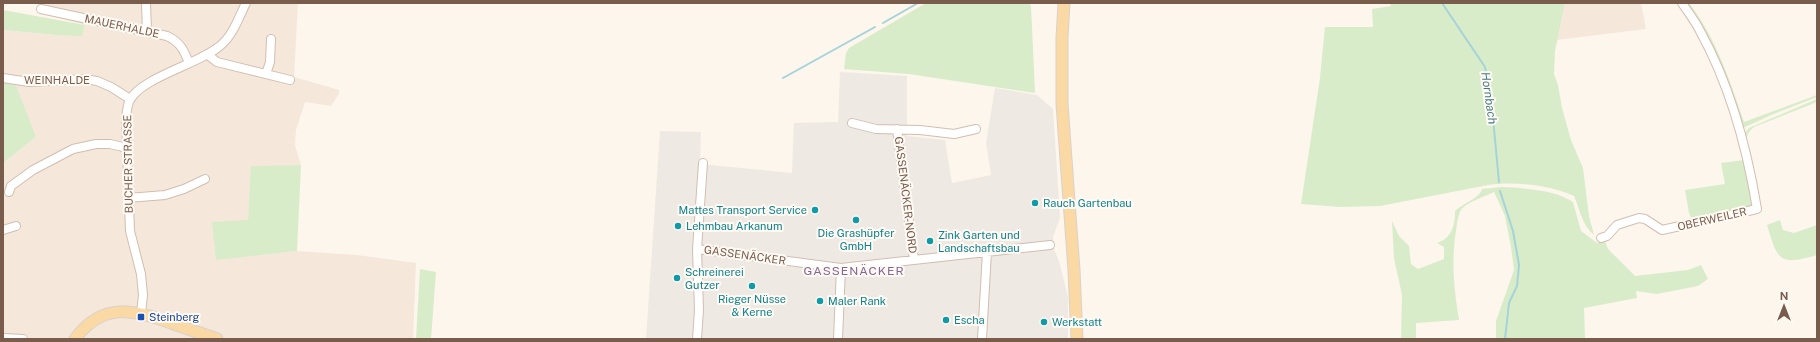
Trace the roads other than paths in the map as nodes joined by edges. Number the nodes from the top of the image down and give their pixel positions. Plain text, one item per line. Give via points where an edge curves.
1 (146, 3) edge
2 (246, 3) edge
3 (1064, 3) edge
4 (1682, 3) edge
5 (41, 9) dead end
6 (147, 31) junction
7 (271, 39) dead end
8 (208, 55) junction
9 (189, 63) junction
10 (266, 74) junction
11 (3, 78) edge
12 (290, 80) dead end
13 (130, 99) junction
14 (852, 123) dead end
15 (976, 129) dead end
16 (897, 130) junction
17 (127, 148) junction
18 (703, 164) dead end
19 (205, 179) dead end
20 (9, 192) dead end
21 (128, 198) junction
22 (16, 226) dead end
23 (3, 230) edge
24 (1601, 238) dead end
25 (1050, 245) dead end
26 (697, 249) junction
27 (987, 252) junction
28 (914, 260) junction
29 (842, 268) junction
30 (141, 313) junction
31 (3, 335) edge
32 (23, 339) edge
33 (75, 339) edge
34 (217, 339) edge
35 (697, 339) edge
36 (838, 339) edge
37 (982, 339) edge
38 (1076, 339) edge

1 - 6 street
2 - 8 street, BUCHER STRASSE via 230,36
3 - 38 main road via 1062,104 1074,270
4 - 24 street, OBERWEILER via 1700,31 1719,72 1751,171 1757,209 1662,230 1645,219 1632,219 1617,225 1608,236
5 - 6 street, MAUERHALDE
6 - 9 street, MAUERHALDE via 177,41
7 - 10 street via 270,62
8 - 9 street, BUCHER STRASSE
8 - 10 street via 217,62
9 - 13 street, BUCHER STRASSE via 153,81
10 - 12 street
11 - 13 street, WEINHALDE via 29,82 84,79 97,81
13 - 17 street, BUCHER STRASSE via 126,118
14 - 16 street, GASSENÄCKER-NORD via 876,129
15 - 16 street, GASSENÄCKER-NORD via 954,134
16 - 28 street, GASSENÄCKER-NORD
17 - 20 street via 96,144 73,149 33,170 11,186
17 - 21 street, BUCHER STRASSE
18 - 26 street, GASSENÄCKER
19 - 21 street via 165,195
21 - 30 street, BUCHER STRASSE via 130,231 141,274
22 - 23 street
25 - 27 street, GASSENÄCKER
26 - 29 street, GASSENÄCKER
26 - 35 street, GASSENÄCKER
27 - 28 street, GASSENÄCKER
27 - 37 street
28 - 29 street, GASSENÄCKER
29 - 36 street
30 - 33 main road via 111,312 89,323
30 - 34 main road
31 - 32 street

